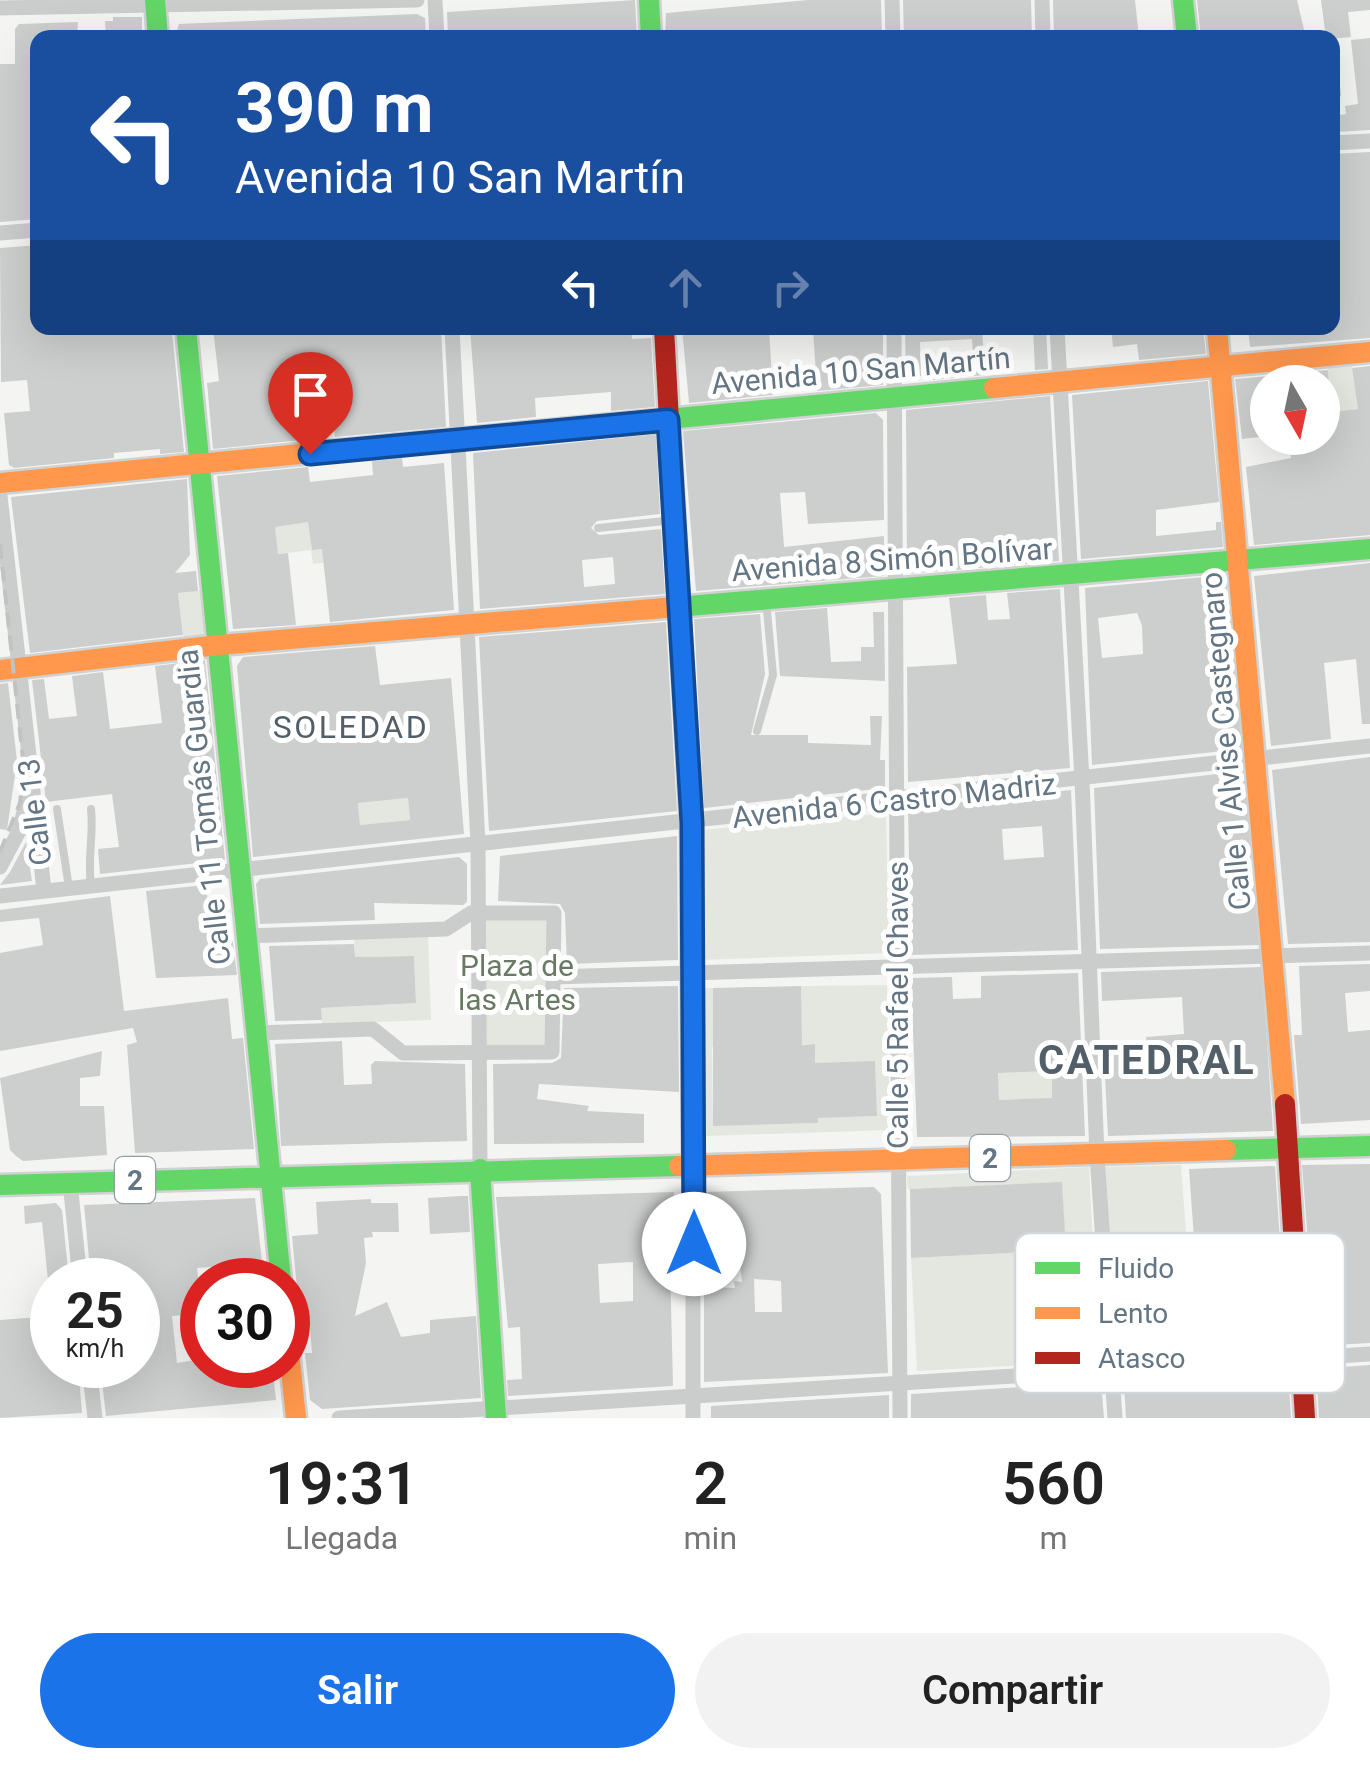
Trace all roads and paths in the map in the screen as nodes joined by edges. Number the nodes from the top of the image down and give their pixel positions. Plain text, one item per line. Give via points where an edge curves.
1 (417, 0) edge
2 (435, 0) edge
3 (650, 0) edge
4 (892, 0) edge
5 (1042, 0) edge
6 (1183, 0) edge
7 (268, 2) edge
8 (155, 3) edge
9 (0, 8) edge
10 (157, 30) edge
11 (437, 30) edge
12 (652, 30) edge
13 (893, 30) edge
14 (1043, 30) edge
15 (1186, 30) edge
16 (1370, 140) edge
17 (1340, 142) edge
18 (30, 231) edge
19 (0, 233) edge
20 (187, 335) edge
21 (452, 335) edge
22 (664, 335) edge
23 (894, 335) edge
24 (1057, 335) edge
25 (1218, 335) edge
26 (1370, 352) edge
27 (1221, 368) junction
28 (1060, 382) junction
29 (893, 397) junction
30 (668, 420) junction
31 (460, 440) junction
32 (198, 465) junction
33 (0, 483) edge
34 (0, 496) edge
35 (674, 520) junction
36 (598, 528) dead end
37 (1370, 549) edge
38 (1239, 562) junction
39 (1071, 576) junction
40 (895, 590) junction
41 (766, 600) junction
42 (679, 606) junction
43 (468, 624) junction
44 (219, 645) junction
45 (10, 668) edge
46 (757, 731) dead end
47 (1370, 746) edge
48 (1259, 758) junction
49 (1082, 780) junction
50 (31, 783) junction
51 (896, 800) junction
52 (91, 809) dead end
53 (57, 810) dead end
54 (692, 823) junction
55 (478, 844) junction
56 (0, 867) edge
57 (242, 868) junction
58 (91, 885) junction
59 (69, 888) junction
60 (44, 890) junction
61 (0, 896) edge
62 (478, 913) junction
63 (247, 936) junction
64 (1370, 952) edge
65 (1276, 958) junction
66 (1090, 963) junction
67 (898, 966) junction
68 (691, 972) junction
69 (553, 977) junction
70 (256, 1032) junction
71 (478, 1052) junction
72 (1370, 1146) edge
73 (1287, 1148) junction
74 (1097, 1155) junction
75 (899, 1162) junction
76 (694, 1168) junction
77 (480, 1169) junction
78 (270, 1176) junction
79 (70, 1182) junction
80 (0, 1185) edge
81 (1102, 1233) edge
82 (1292, 1233) edge
83 (78, 1258) edge
84 (279, 1258) edge
85 (1370, 1354) edge
86 (1345, 1355) edge
87 (1015, 1375) edge
88 (901, 1383) junction
89 (91, 1388) edge
90 (293, 1388) edge
91 (1113, 1393) edge
92 (1303, 1393) edge
93 (694, 1396) junction
94 (495, 1412) edge
95 (94, 1418) edge
96 (296, 1418) edge
97 (339, 1418) edge
98 (693, 1418) edge
99 (900, 1418) edge
100 (1115, 1418) edge
101 (1305, 1418) edge

1 - 7 street
2 - 11 street
3 - 12 main road
4 - 13 street
5 - 14 street
6 - 15 main road
7 - 8 street
8 - 9 street
8 - 10 main road
16 - 17 street
18 - 19 street
20 - 32 main road, Calle 11 Tomás Guardia
21 - 31 street
22 - 30 main road
23 - 29 street, Calle 5 Rafael Chaves
24 - 28 street
25 - 27 main road, Calle 1 Alvise Castegnaro
26 - 27 main road, Avenida 10 San Martín
27 - 28 main road, Avenida 10 San Martín
27 - 38 main road, Calle 1 Alvise Castegnaro
28 - 29 main road, Avenida 10 San Martín
28 - 39 street
29 - 30 main road, Avenida 10 San Martín
29 - 40 street, Calle 5 Rafael Chaves
30 - 31 main road, Avenida 10 San Martín
30 - 35 main road
31 - 32 main road, Avenida 10 San Martín
31 - 43 street
32 - 33 main road, Avenida 10 San Martín
32 - 44 main road, Calle 11 Tomás Guardia
34 - 45 street, Calle 13
35 - 36 lane
35 - 42 main road
37 - 38 main road, Avenida 8 Simón Bolívar
38 - 39 main road, Avenida 8 Simón Bolívar
38 - 48 main road, Calle 1 Alvise Castegnaro
39 - 40 main road, Avenida 8 Simón Bolívar
39 - 49 street
40 - 41 main road, Avenida 8 Simón Bolívar
40 - 51 street, Calle 5 Rafael Chaves
41 - 42 main road, Avenida 8 Simón Bolívar
41 - 46 lane via 772,676
42 - 43 main road, Avenida 8 Simón Bolívar
42 - 54 main road
43 - 44 main road, Avenida 8 Simón Bolívar
43 - 55 street
44 - 45 main road, Avenida 8 Simón Bolívar
44 - 57 main road, Calle 11 Tomás Guardia
45 - 50 street, Calle 13
47 - 48 street, Avenida 6 Castro Madriz
48 - 49 street, Avenida 6 Castro Madriz
48 - 65 main road, Calle 1 Alvise Castegnaro
49 - 51 street, Avenida 6 Castro Madriz
49 - 66 street
50 - 56 street via 19,830
50 - 60 street, Calle 13
51 - 54 street, Avenida 6 Castro Madriz
51 - 67 street, Calle 5 Rafael Chaves
52 - 58 lane
53 - 59 lane
54 - 55 street, Avenida 6 Castro Madriz
54 - 68 main road
55 - 57 street, Avenida 6 Castro Madriz
55 - 62 street
57 - 58 street, Avenida 6 Castro Madriz
57 - 63 main road, Calle 11 Tomás Guardia
58 - 59 street, Avenida 6 Castro Madriz
59 - 60 street, Avenida 6 Castro Madriz
60 - 61 street, Avenida 6 Castro Madriz
62 - 63 street via 464,914 446,929
62 - 69 street via 554,913
62 - 71 street
63 - 70 main road, Calle 11 Tomás Guardia
64 - 65 street
65 - 66 street
65 - 73 main road, Calle 1 Alvise Castegnaro
66 - 67 street
66 - 74 street
67 - 68 street
67 - 75 street, Calle 5 Rafael Chaves
68 - 69 street
68 - 76 main road
69 - 71 street via 552,1052
70 - 71 street via 373,1029 404,1053
70 - 78 main road, Calle 11 Tomás Guardia
71 - 77 street
72 - 73 main road, 2
73 - 74 main road, 2
73 - 82 main road, Calle 1 Alvise Castegnaro
74 - 75 main road, 2
74 - 81 street
75 - 76 main road, 2
75 - 88 street, Calle 5 Rafael Chaves
76 - 77 main road, 2
76 - 93 street
77 - 78 main road, 2
77 - 94 main road
78 - 79 main road, 2
78 - 84 main road, Calle 11 Tomás Guardia
79 - 80 main road, 2
79 - 83 street
85 - 86 street
87 - 88 street
88 - 93 street
88 - 99 street, Calle 5 Rafael Chaves
89 - 95 street
90 - 96 main road
91 - 100 street
92 - 101 main road, Calle 1 Alvise Castegnaro
93 - 94 street
93 - 98 street
94 - 97 street

